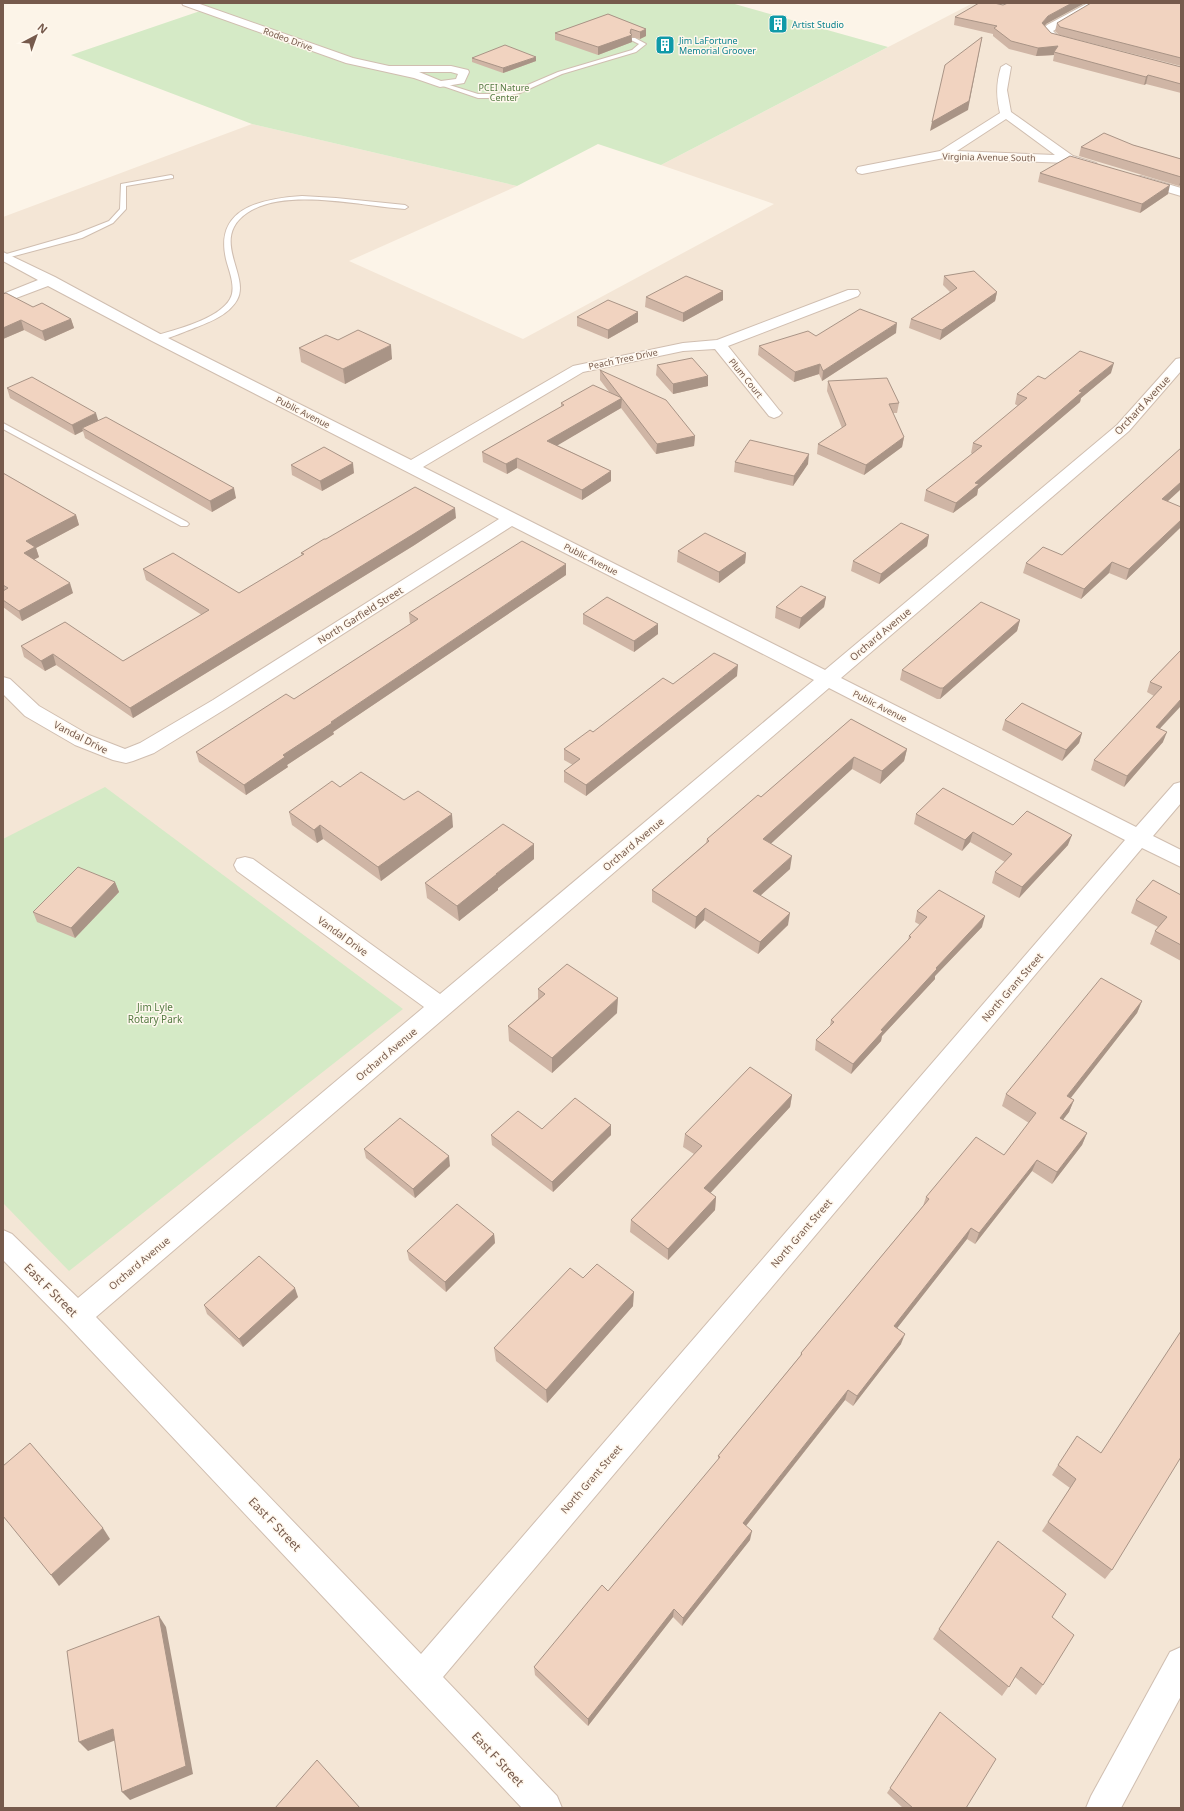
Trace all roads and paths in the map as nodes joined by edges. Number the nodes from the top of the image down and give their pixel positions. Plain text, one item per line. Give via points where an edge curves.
1 (188, 3) edge
2 (1095, 3) edge
3 (634, 39) edge
4 (1084, 46) edge
5 (1006, 67) dead end
6 (389, 69) junction
7 (440, 84) junction
8 (1006, 114) junction
9 (944, 154) junction
10 (1069, 159) junction
11 (862, 170) dead end
12 (1106, 170) edge
13 (170, 176) dead end
14 (1129, 177) edge
15 (1181, 192) edge
16 (405, 207) dead end
17 (4, 256) edge
18 (50, 280) junction
19 (853, 293) dead end
20 (3, 299) edge
21 (157, 338) junction
22 (719, 344) junction
23 (1181, 362) edge
24 (774, 413) dead end
25 (3, 426) edge
26 (411, 467) junction
27 (512, 518) junction
28 (184, 524) dead end
29 (827, 679) junction
30 (3, 683) edge
31 (208, 711) joint
32 (1181, 789) edge
33 (1139, 838) junction
34 (1181, 859) edge
35 (245, 865) dead end
36 (441, 1007) junction
37 (3, 1242) edge
38 (77, 1316) junction
39 (1181, 1663) edge
40 (422, 1678) junction
41 (545, 1808) edge
42 (1103, 1808) edge

1 - 6 street, Rodeo Drive via 350,61
2 - 4 street via 1047,31 1054,38
3 - 7 lane via 643,44 634,51 567,71 518,92 478,96
5 - 8 street via 1001,89
6 - 7 street, Rodeo Drive via 417,75
6 - 7 street, Rodeo Drive via 451,69 464,72 460,81
8 - 9 street
8 - 10 street
9 - 10 street, Virginia Avenue South
9 - 11 street, Virginia Avenue South
10 - 12 street
13 - 17 lane via 123,185 123,208 111,222 79,236
14 - 15 street
16 - 21 lane via 303,198 269,201 240,214 229,226 226,246 237,293 233,302 224,310 192,327
17 - 18 street, Public Avenue
18 - 20 street
18 - 21 street, Public Avenue
19 - 22 street, Peach Tree Drive
21 - 26 street, Public Avenue
22 - 24 street, Plum Court
22 - 26 street, Peach Tree Drive via 682,347 578,369
23 - 29 street, Orchard Avenue via 1123,428
25 - 28 lane
26 - 27 street, Public Avenue
27 - 29 street, Public Avenue
27 - 31 street, North Garfield Street
29 - 33 street, Public Avenue
29 - 36 street, Orchard Avenue
30 - 31 street, Vandal Drive via 32,711 82,740 126,756 146,748
32 - 33 street, North Grant Street
33 - 34 street, Public Avenue
33 - 40 street, North Grant Street
35 - 36 street, Vandal Drive
36 - 38 street, Orchard Avenue
37 - 38 street, East F Street
38 - 40 street, East F Street
39 - 42 street
40 - 41 street, East F Street

